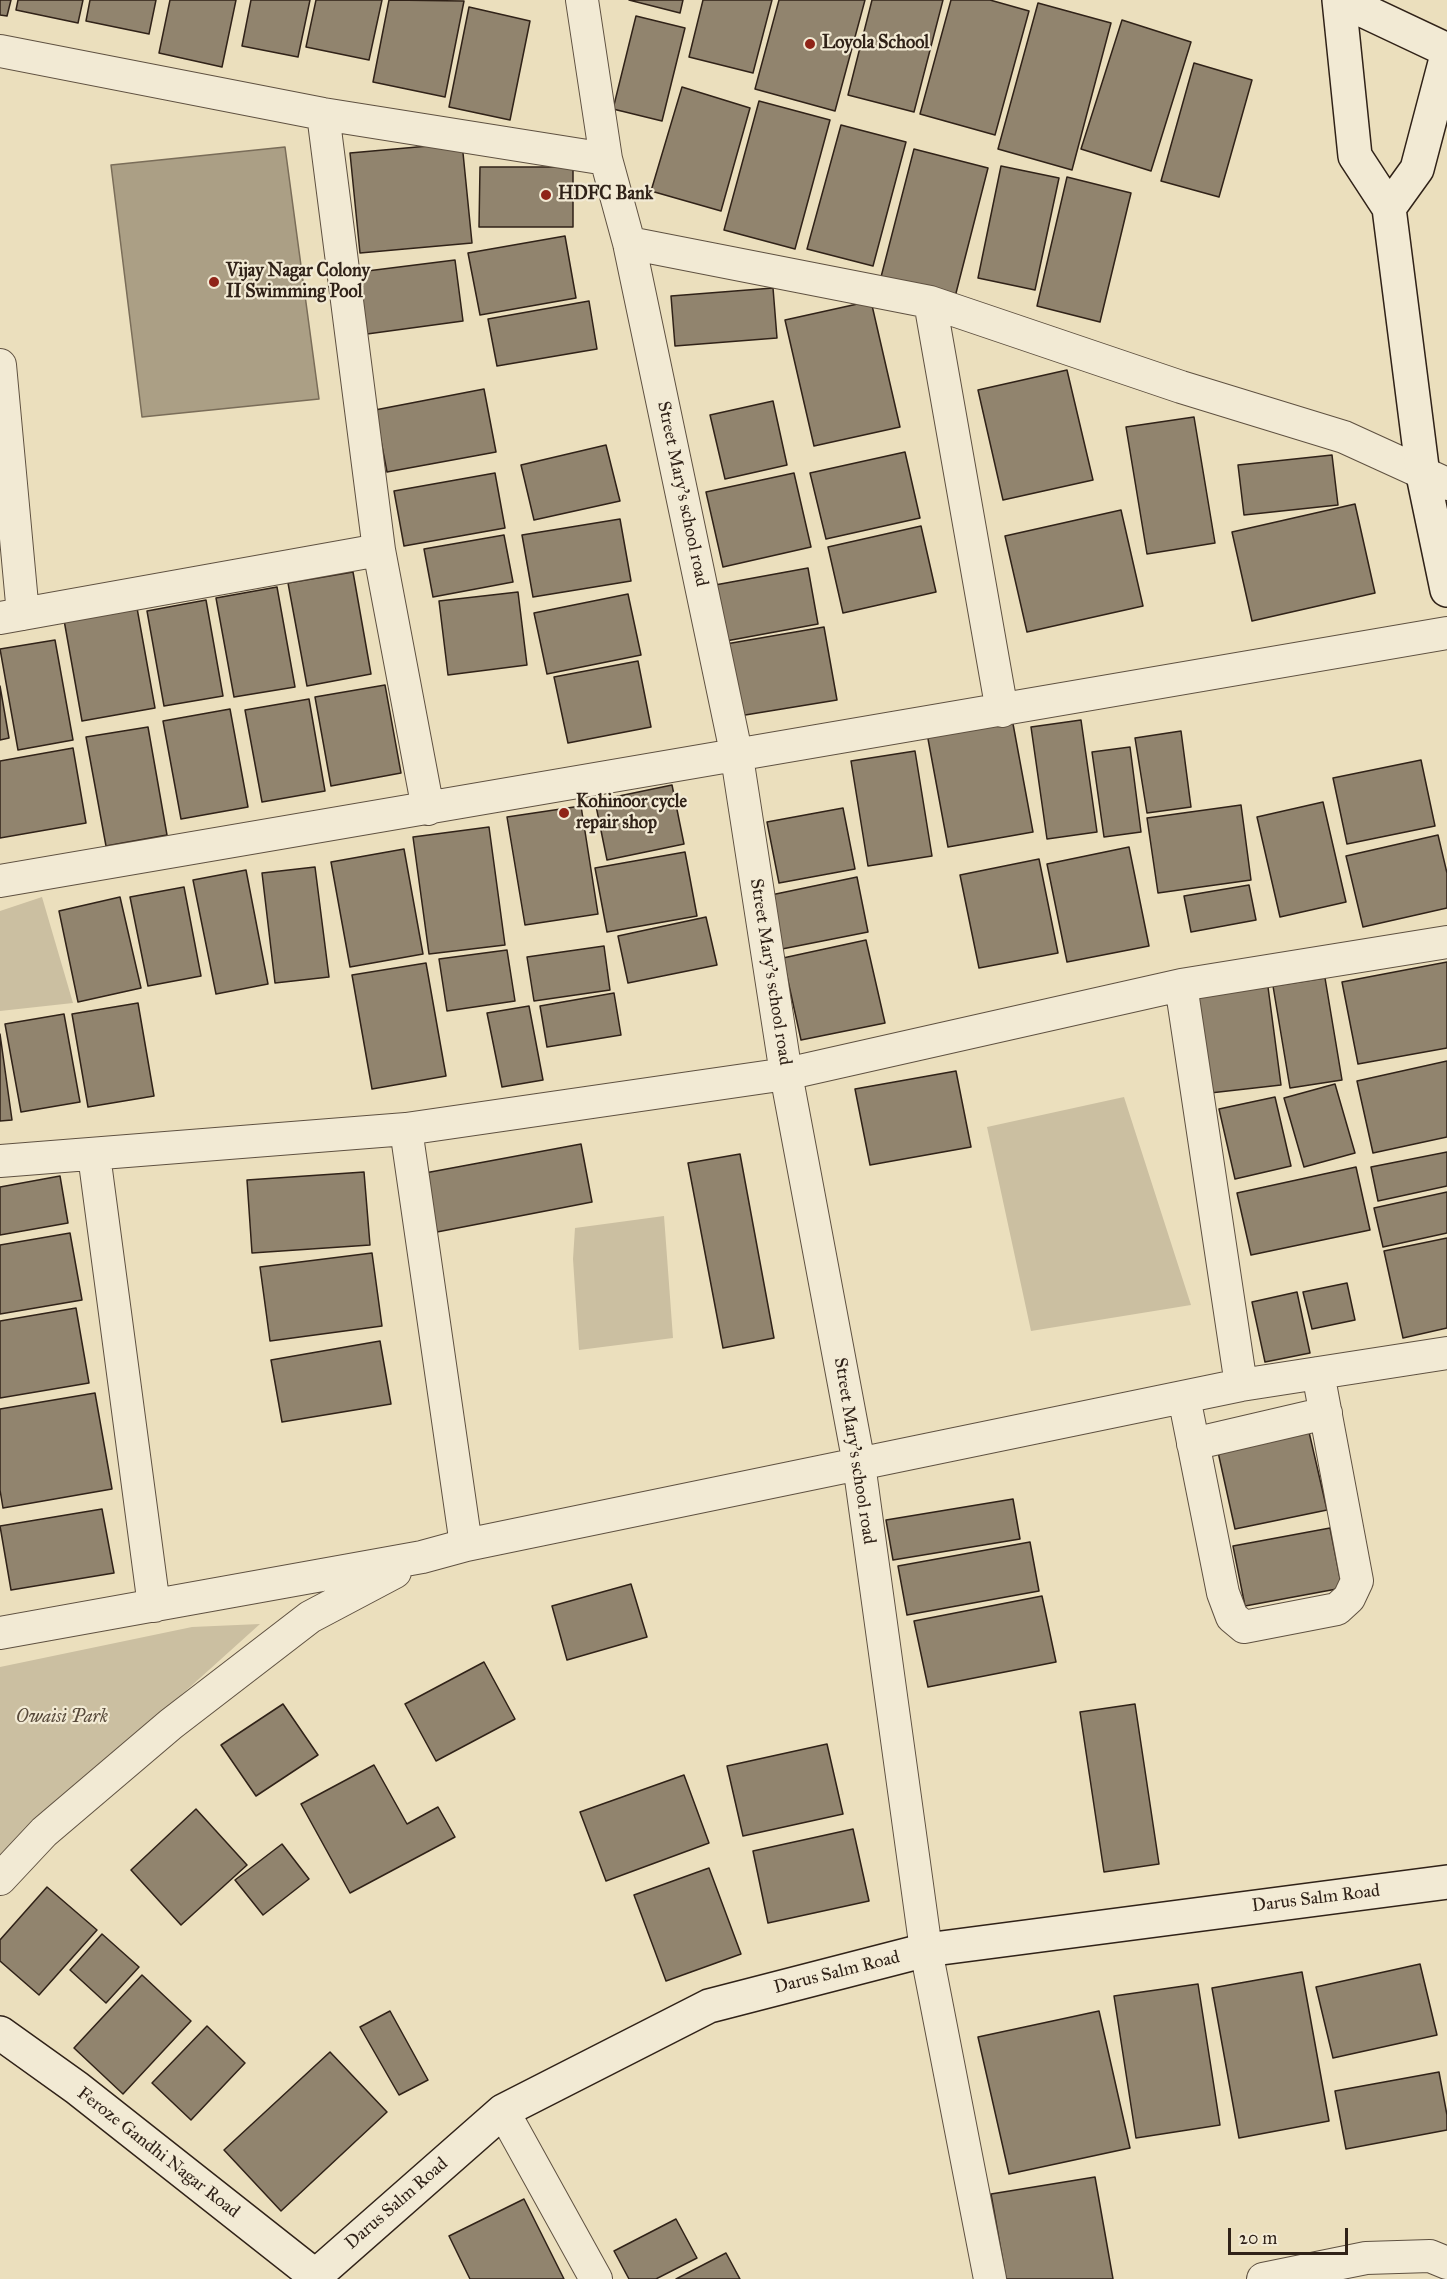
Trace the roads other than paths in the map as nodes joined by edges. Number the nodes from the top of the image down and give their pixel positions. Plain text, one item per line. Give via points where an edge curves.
1 (582, 0) edge
2 (1340, 0) edge
3 (1447, 50) edge
4 (0, 51) edge
5 (1447, 55) edge
6 (323, 114) junction
7 (606, 159) junction
8 (1389, 208) junction
9 (629, 243) junction
10 (930, 302) junction
11 (0, 365) edge
12 (1435, 479) edge
13 (379, 550) junction
14 (1447, 590) edge
15 (11, 616) edge
16 (1447, 633) edge
17 (1002, 711) junction
18 (737, 757) junction
19 (428, 809) junction
20 (0, 881) edge
21 (1447, 942) edge
22 (1181, 985) junction
23 (786, 1074) junction
24 (406, 1129) junction
25 (94, 1155) junction
26 (0, 1161) edge
27 (1447, 1353) edge
28 (1318, 1373) junction
29 (1247, 1384) junction
30 (1184, 1397) junction
31 (1326, 1413) junction
32 (1262, 1426) junction
33 (1193, 1444) junction
34 (859, 1464) junction
35 (466, 1545) junction
36 (422, 1557) junction
37 (154, 1606) junction
38 (0, 1633) edge
39 (0, 1879) edge
40 (1447, 1882) edge
41 (926, 1950) junction
42 (0, 2033) edge
43 (503, 2111) junction
44 (1447, 2263) edge
45 (313, 2277) edge
46 (596, 2279) edge
47 (990, 2279) edge
48 (1263, 2279) edge

1 - 7 street, Street Mary's school road
2 - 3 main road
2 - 8 main road via 1355,156
4 - 6 street
5 - 8 main road via 1417,169
6 - 7 street
6 - 13 street
7 - 9 street, Street Mary's school road
8 - 12 main road
9 - 10 street
9 - 18 street, Street Mary's school road
10 - 12 street via 1344,437
10 - 17 street
11 - 15 street
12 - 14 main road
13 - 15 street
13 - 19 street
16 - 17 street
17 - 18 street
18 - 19 street
18 - 23 street, Street Mary's school road
19 - 20 street
21 - 22 street
22 - 23 street
22 - 29 street
23 - 24 street
23 - 34 street, Street Mary's school road
24 - 25 street
24 - 35 street
25 - 26 street
25 - 37 street
27 - 28 street
28 - 29 street
28 - 31 street
29 - 30 street
29 - 32 street
30 - 33 street
30 - 34 street
31 - 32 street
31 - 33 street via 1357,1581 1349,1598 1337,1609 1244,1627 1232,1617 1223,1593
32 - 33 street
34 - 35 street
34 - 41 street, Street Mary's school road
35 - 36 street
36 - 37 street
36 - 39 street via 301,1624 171,1724 44,1832
37 - 38 street
40 - 41 main road, Darus Salm Road
41 - 43 main road, Darus Salm Road via 709,2006
41 - 47 street, Street Mary's school road
42 - 45 main road, Feroze Gandhi Nagar Road via 77,2088
43 - 45 main road, Darus Salm Road
43 - 46 street
44 - 48 street via 1430,2256 1366,2259

